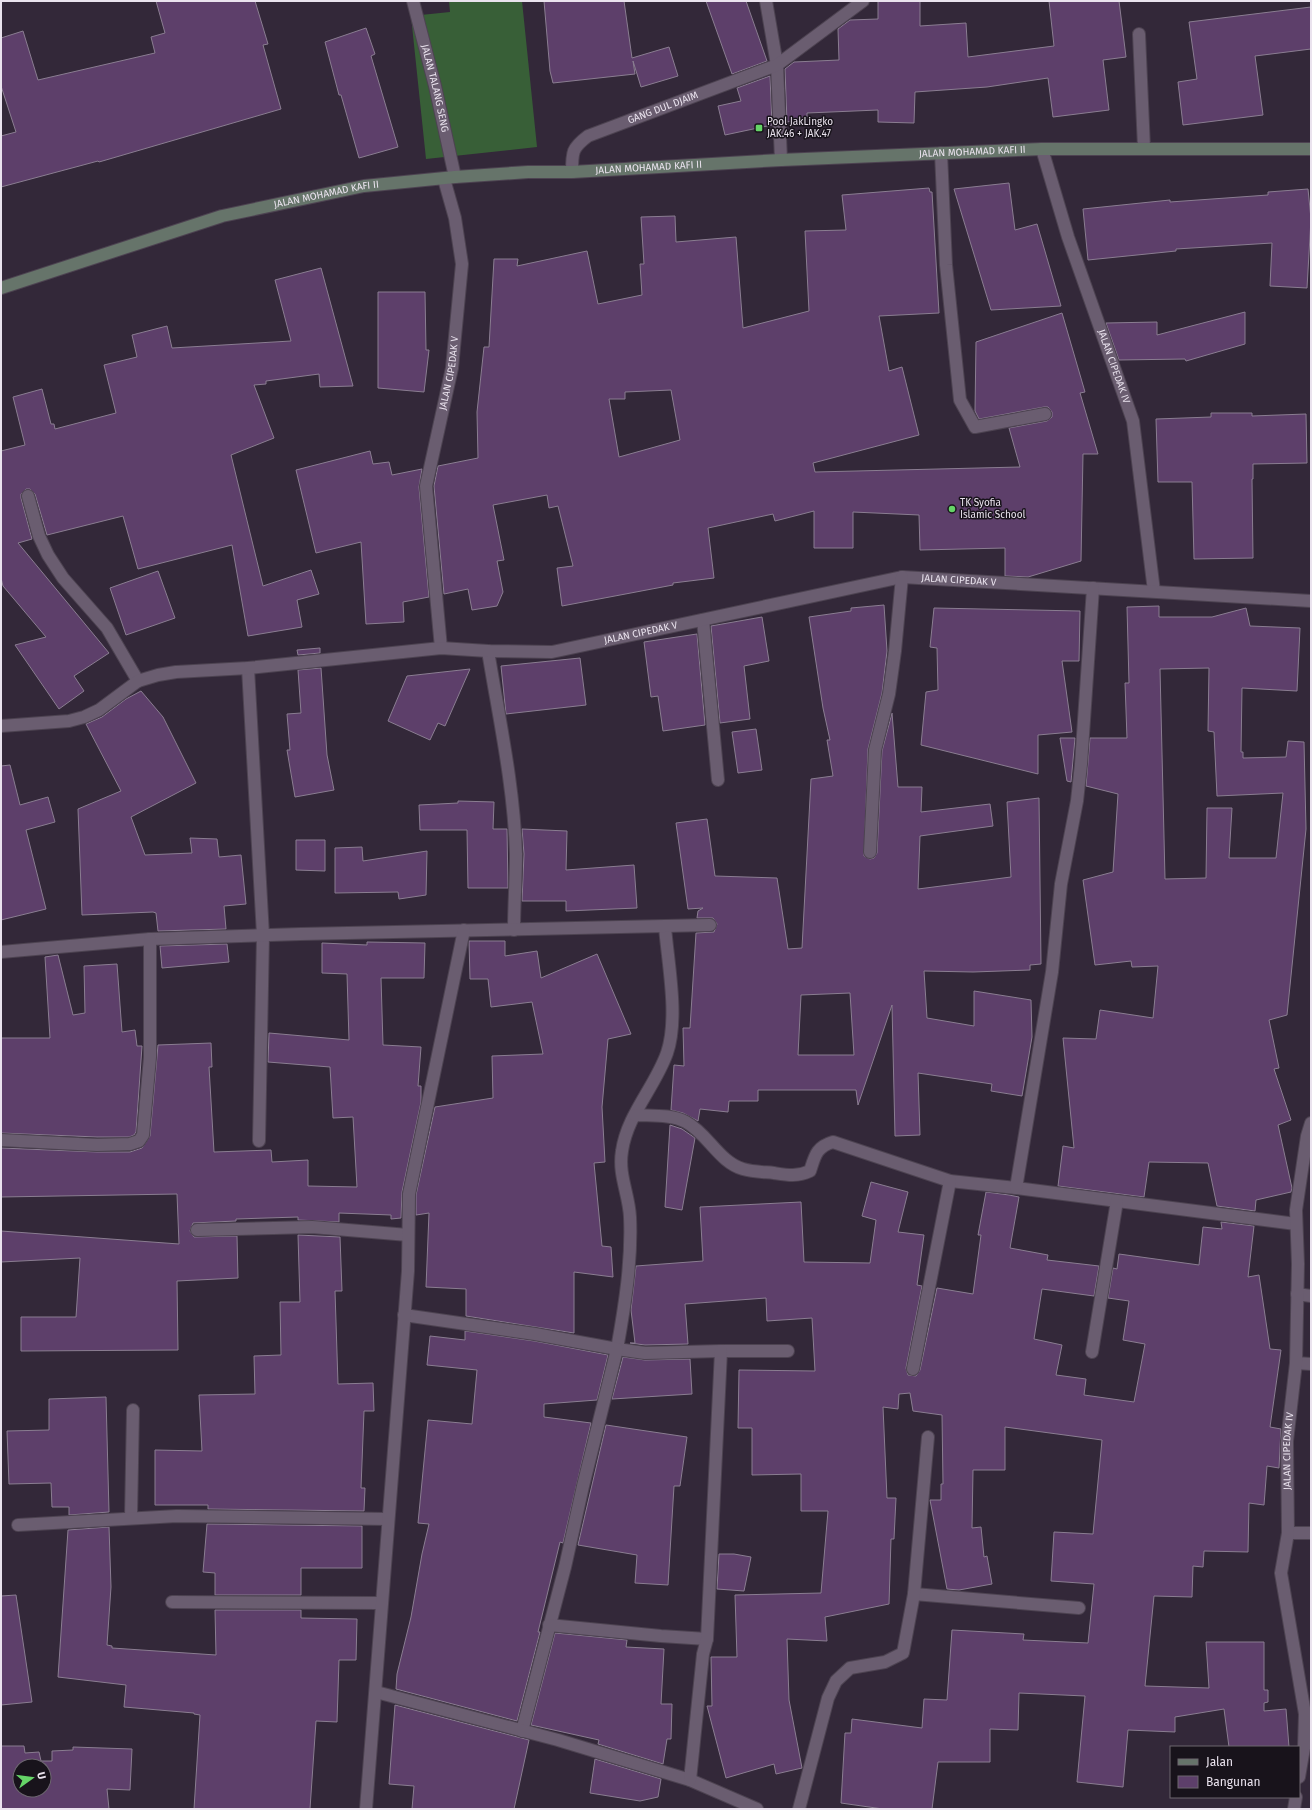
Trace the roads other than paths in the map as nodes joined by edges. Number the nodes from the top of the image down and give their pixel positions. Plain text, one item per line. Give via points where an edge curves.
1 (413, 1) edge
2 (766, 1) edge
3 (863, 1) edge
4 (1139, 34) dead end
5 (777, 70) junction
6 (1144, 148) junction
7 (1042, 149) junction
8 (1308, 149) edge
9 (941, 153) junction
10 (780, 160) junction
11 (572, 170) junction
12 (450, 178) junction
13 (1, 288) edge
14 (1045, 414) dead end
15 (28, 496) dead end
16 (902, 577) junction
17 (1093, 588) junction
18 (1154, 591) junction
19 (1311, 601) edge
20 (704, 620) junction
21 (441, 648) junction
22 (488, 652) junction
23 (248, 668) junction
24 (138, 681) junction
25 (1, 726) edge
26 (718, 780) dead end
27 (870, 852) dead end
28 (710, 925) dead end
29 (665, 927) junction
30 (464, 930) junction
31 (514, 930) junction
32 (262, 935) junction
33 (150, 938) junction
34 (1, 952) edge
35 (635, 1115) junction
36 (1311, 1123) edge
37 (1, 1140) edge
38 (259, 1141) dead end
39 (950, 1181) junction
40 (1016, 1188) junction
41 (1117, 1201) junction
42 (1296, 1224) junction
43 (197, 1230) dead end
44 (408, 1236) junction
45 (1297, 1294) junction
46 (1311, 1296) edge
47 (404, 1315) junction
48 (617, 1348) junction
49 (721, 1350) junction
50 (788, 1351) dead end
51 (1092, 1352) dead end
52 (1296, 1363) junction
53 (1311, 1364) edge
54 (913, 1369) dead end
55 (133, 1410) dead end
56 (928, 1437) dead end
57 (131, 1517) junction
58 (388, 1519) junction
59 (18, 1525) dead end
60 (1288, 1533) junction
61 (1311, 1533) edge
62 (914, 1594) junction
63 (172, 1602) dead end
64 (381, 1603) junction
65 (1079, 1608) dead end
66 (549, 1625) junction
67 (707, 1639) junction
68 (376, 1692) junction
69 (522, 1731) junction
70 (1300, 1771) edge
71 (690, 1780) junction
72 (1296, 1798) edge
73 (366, 1809) edge
74 (757, 1809) edge
75 (799, 1809) edge
76 (1294, 1809) edge

1 - 12 street, JALAN TALANG SENG via 435,86
2 - 5 street
3 - 5 street, GANG DUL DJAIM
4 - 6 street
5 - 10 street
5 - 11 street, GANG DUL DJAIM via 588,136 576,146 572,157
6 - 7 main road, JALAN MOHAMAD KAFI II
6 - 8 main road, JALAN MOHAMAD KAFI II
7 - 9 main road, JALAN MOHAMAD KAFI II
7 - 18 street, JALAN CIPEDAK IV via 1068,237 1133,421
9 - 10 main road, JALAN MOHAMAD KAFI II
9 - 14 street via 944,246 960,400 975,427
10 - 11 main road, JALAN MOHAMAD KAFI II
11 - 12 main road, JALAN MOHAMAD KAFI II
12 - 13 main road, JALAN MOHAMAD KAFI II via 364,186 222,216
12 - 21 street, JALAN CIPEDAK V via 462,264 452,368 426,486
15 - 24 street via 39,536 48,555 63,578 107,628
16 - 17 street, JALAN CIPEDAK V
16 - 20 street, JALAN CIPEDAK V
16 - 27 street via 889,694 875,750
17 - 18 street, JALAN CIPEDAK V
17 - 40 street via 1077,801 1061,884 1051,979
18 - 19 street, JALAN CIPEDAK V
20 - 22 street, JALAN CIPEDAK V via 552,652
20 - 26 street
21 - 22 street, JALAN CIPEDAK V
21 - 23 street
22 - 31 street via 514,826
23 - 24 street via 176,672
23 - 32 street
24 - 25 street via 99,710 84,717 69,721
28 - 29 street
29 - 31 street
29 - 35 street via 673,1012 672,1035 667,1054
30 - 31 street
30 - 32 street
30 - 44 street via 409,1194
32 - 33 street
32 - 38 street
33 - 34 street
33 - 37 street via 150,1057 143,1135 139,1141 130,1144 97,1145
35 - 39 street via 672,1117 686,1122 699,1131 730,1163 743,1169 790,1176 801,1175 810,1171 816,1152 825,1144 833,1142
35 - 48 street via 625,1138 620,1169 629,1200 631,1245
36 - 42 street, JALAN CIPEDAK IV via 1296,1210
39 - 40 street
39 - 54 street
40 - 41 street
41 - 42 street
41 - 51 street
42 - 45 street, JALAN CIPEDAK IV
43 - 44 street via 312,1227
44 - 47 street
45 - 46 street
45 - 52 street, JALAN CIPEDAK IV
47 - 48 street
47 - 58 street
48 - 49 street via 645,1353
48 - 66 street
49 - 50 street
49 - 67 street
52 - 53 street
52 - 60 street, JALAN CIPEDAK IV via 1287,1441
55 - 57 street
56 - 62 street
57 - 58 street
57 - 59 street
58 - 64 street
60 - 61 street
60 - 70 street, JALAN CIPEDAK IV via 1281,1573 1305,1714
62 - 65 street
62 - 75 street via 903,1653 885,1662 850,1668 836,1680 826,1705
63 - 64 street
64 - 68 street
66 - 67 street
66 - 69 street
67 - 71 street via 703,1654
68 - 69 street
68 - 73 street
69 - 71 street
71 - 74 street
72 - 76 street

